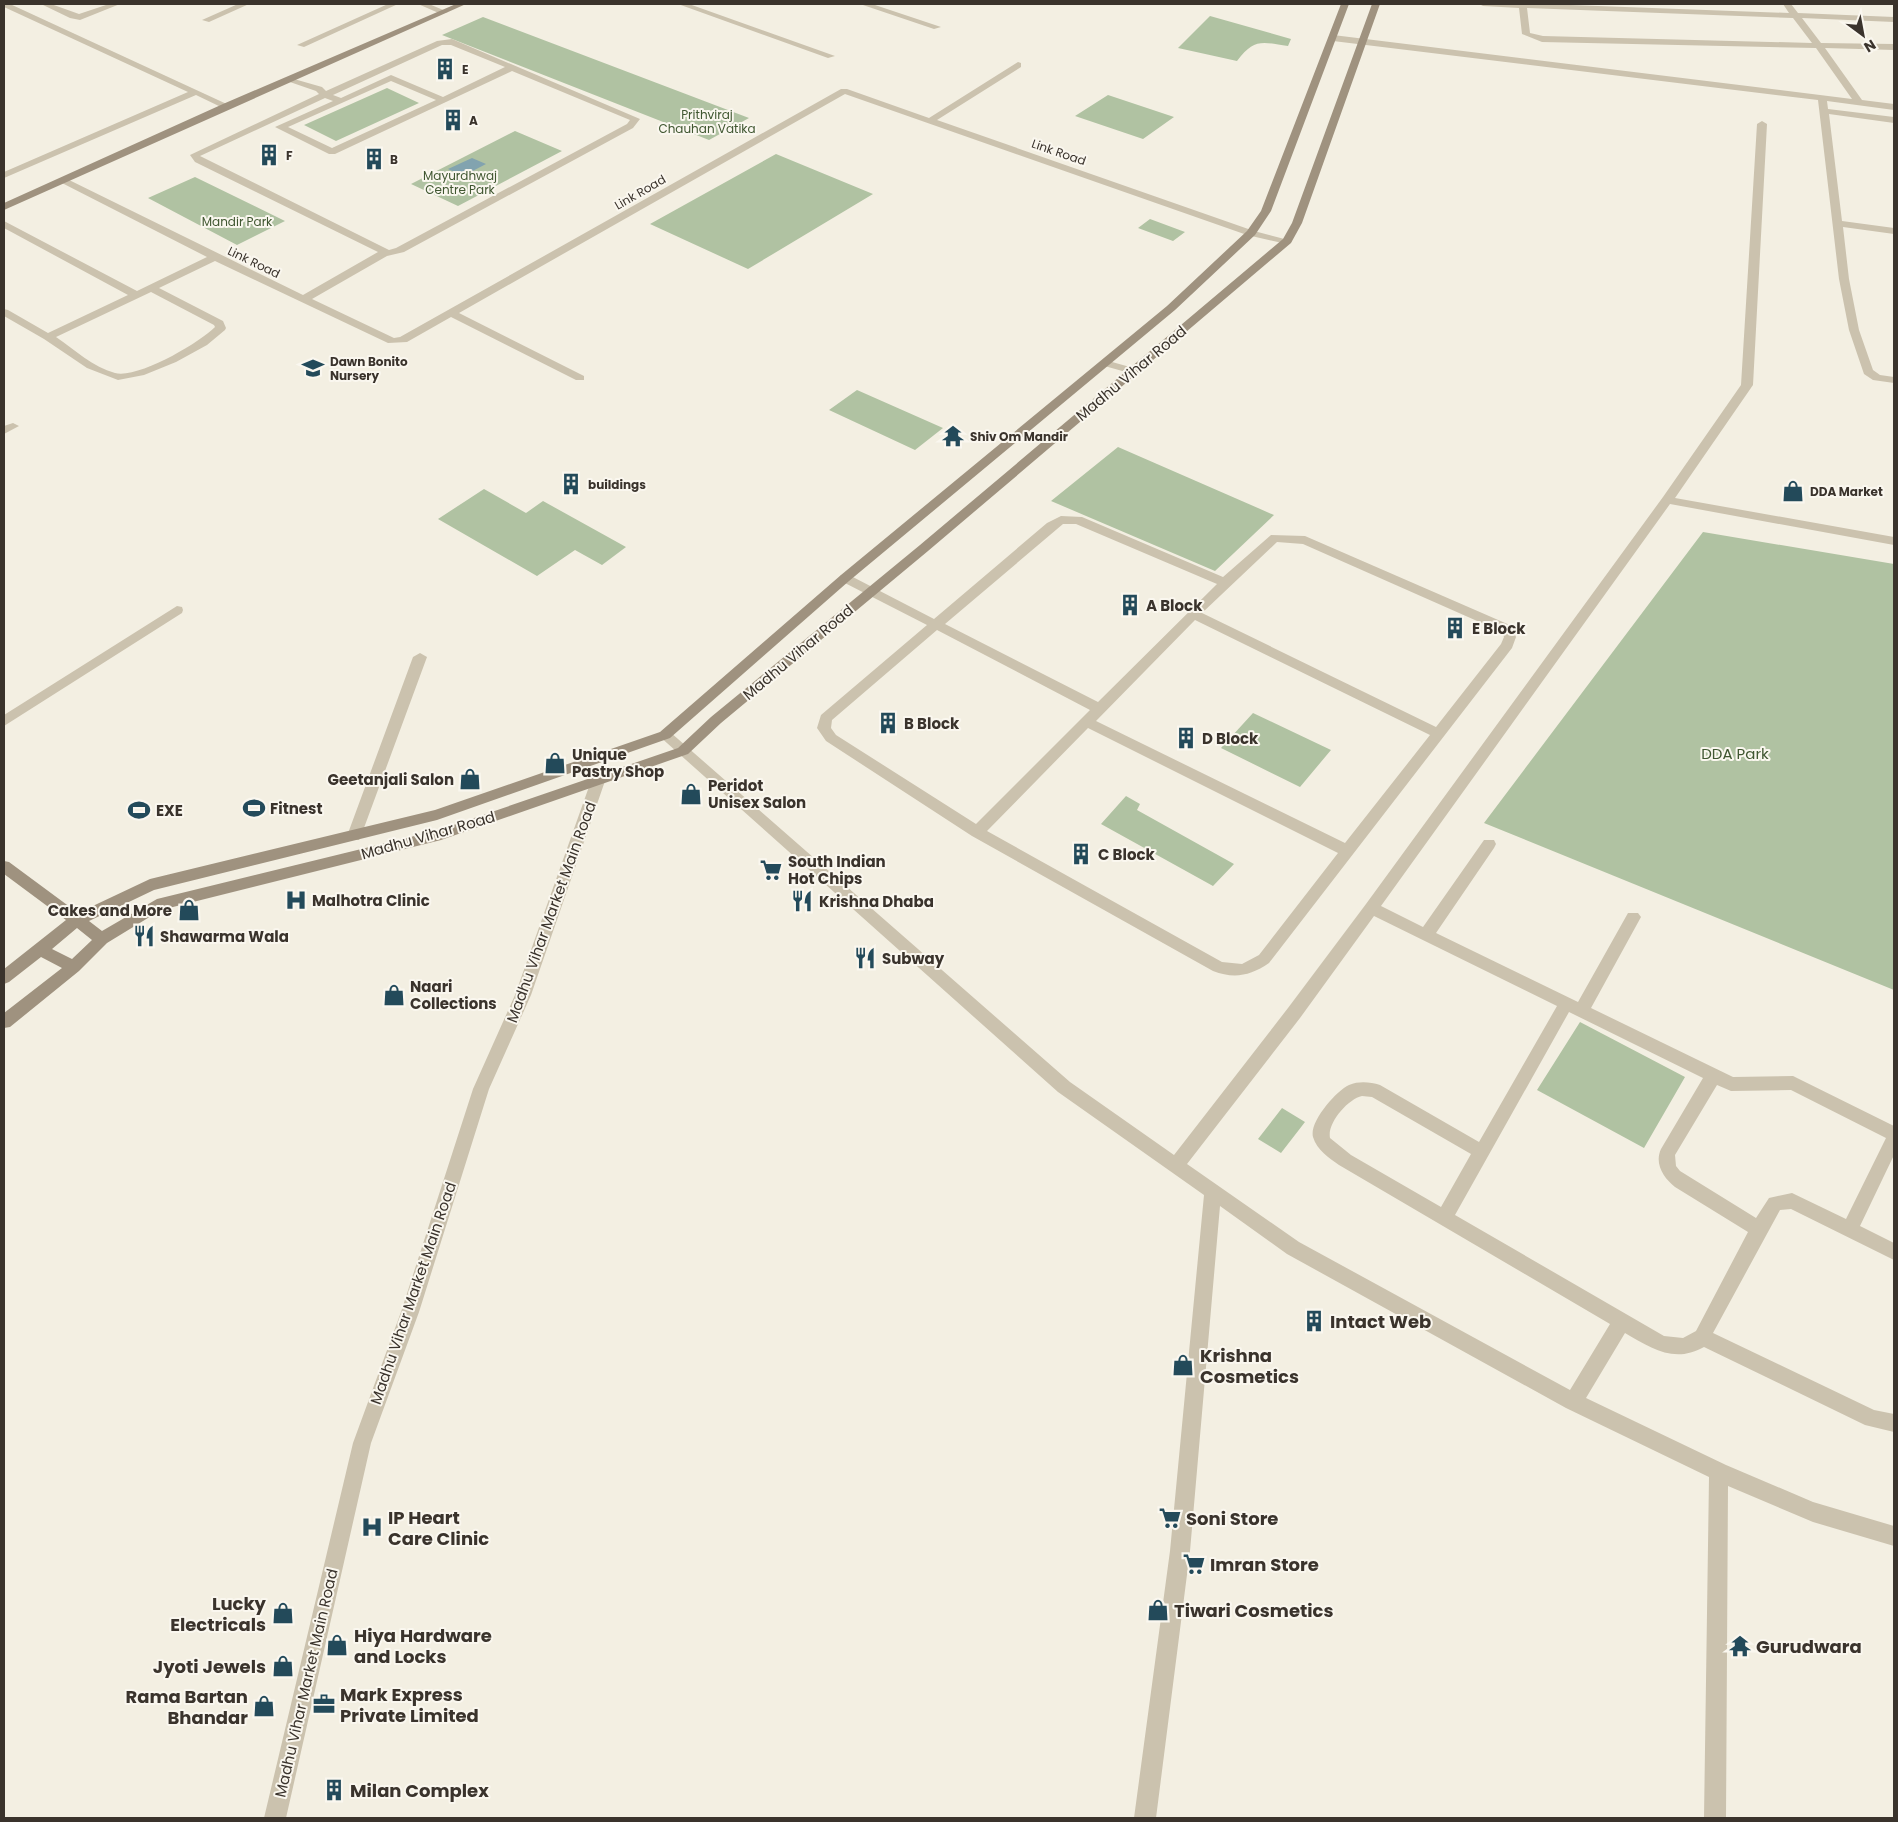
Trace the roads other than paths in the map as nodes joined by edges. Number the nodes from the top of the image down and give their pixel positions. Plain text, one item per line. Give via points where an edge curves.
1 (4, 4) edge
2 (49, 4) edge
3 (116, 4) edge
4 (245, 4) edge
5 (394, 4) edge
6 (422, 4) edge
7 (462, 4) edge
8 (682, 4) edge
9 (864, 4) edge
10 (892, 4) edge
11 (1346, 4) edge
12 (1376, 4) edge
13 (1483, 4) edge
14 (1787, 4) edge
15 (1523, 5) junction
16 (444, 12) junction
17 (1794, 16) junction
18 (1894, 19) edge
19 (206, 20) dead end
20 (946, 22) dead end
21 (937, 27) dead end
22 (1333, 38) junction
23 (1364, 42) junction
24 (1817, 44) junction
25 (301, 45) dead end
26 (1894, 47) edge
27 (831, 56) dead end
28 (1018, 65) dead end
29 (513, 67) junction
30 (290, 79) junction
31 (196, 92) junction
32 (325, 95) junction
33 (1822, 98) junction
34 (443, 100) junction
35 (341, 101) junction
36 (1860, 102) junction
37 (226, 106) junction
38 (1894, 107) edge
39 (1824, 111) junction
40 (1894, 120) edge
41 (930, 121) junction
42 (1762, 124) dead end
43 (4, 175) edge
44 (63, 180) junction
45 (4, 207) edge
46 (4, 224) edge
47 (1838, 224) junction
48 (1894, 231) edge
49 (1251, 232) junction
50 (1287, 242) junction
51 (384, 253) junction
52 (215, 257) junction
53 (151, 288) junction
54 (137, 295) junction
55 (302, 300) junction
56 (4, 312) edge
57 (451, 314) junction
58 (48, 336) junction
59 (1105, 363) junction
60 (1133, 371) junction
61 (580, 378) dead end
62 (1894, 380) edge
63 (1668, 500) junction
64 (1894, 541) edge
65 (845, 578) junction
66 (1225, 583) junction
67 (871, 591) junction
68 (177, 610) dead end
69 (1195, 615) junction
70 (935, 624) junction
71 (420, 657) dead end
72 (1100, 709) junction
73 (4, 721) edge
74 (1087, 722) junction
75 (1439, 734) junction
76 (665, 735) junction
77 (683, 751) junction
78 (598, 781) junction
79 (977, 832) junction
80 (354, 836) junction
81 (1489, 844) dead end
82 (1348, 851) junction
83 (4, 866) edge
84 (1371, 908) junction
85 (1633, 917) dead end
86 (77, 920) junction
87 (1426, 935) junction
88 (102, 939) junction
89 (40, 950) junction
90 (74, 967) junction
91 (4, 978) edge
92 (1573, 1007) junction
93 (4, 1022) edge
94 (1713, 1076) junction
95 (1894, 1136) edge
96 (1482, 1152) junction
97 (1176, 1165) junction
98 (1213, 1191) junction
99 (1444, 1218) junction
100 (1759, 1229) junction
101 (1850, 1229) junction
102 (1894, 1252) edge
103 (1622, 1321) junction
104 (1702, 1338) junction
105 (1573, 1402) junction
106 (1894, 1423) edge
107 (1719, 1472) junction
108 (1894, 1536) edge
109 (275, 1818) edge
110 (1145, 1818) edge
111 (1716, 1818) edge

1 - 31 street
2 - 3 street via 80,17
4 - 19 street
5 - 25 street
6 - 16 street
7 - 16 street
8 - 27 street
9 - 21 street
10 - 20 street
11 - 22 street, Madhu Vihar Road
12 - 23 street, Madhu Vihar Road
13 - 15 street
14 - 17 street
15 - 17 street
15 - 24 street via 1526,34 1534,38
16 - 30 street
17 - 18 street
17 - 24 street
22 - 23 street
22 - 49 street, Madhu Vihar Road via 1266,211
23 - 33 street
23 - 50 street, Madhu Vihar Road via 1297,223
24 - 26 street
24 - 36 street
28 - 41 street
29 - 32 street via 446,41
29 - 34 street
29 - 51 street via 634,117 635,122 400,250
30 - 32 street via 319,89
30 - 37 street
31 - 37 street
31 - 43 street
32 - 35 street
32 - 51 street via 195,155 198,160
33 - 36 street
33 - 39 street
34 - 35 street via 391,78
34 - 35 street via 332,152 280,128
36 - 38 street
37 - 44 street
39 - 40 street
39 - 47 street
41 - 49 street, Link Road
41 - 57 street, Link Road via 844,91
42 - 63 street via 1747,385
44 - 45 street
44 - 52 street, Link Road
46 - 54 street
47 - 48 street
47 - 62 street via 1850,313 1868,372 1876,378
49 - 50 street, Link Road
49 - 59 street, Madhu Vihar Road via 1171,308
50 - 60 street, Madhu Vihar Road
51 - 55 street
52 - 53 street
52 - 55 street, Link Road
53 - 54 street
53 - 58 street via 219,323 221,328 216,335 178,357 119,377 97,369
54 - 58 street
55 - 57 street, Link Road via 392,341 403,340
56 - 58 street
57 - 61 street
59 - 60 street
59 - 65 street, Madhu Vihar Road
60 - 67 street, Madhu Vihar Road
63 - 64 street
63 - 84 street
65 - 67 street
65 - 76 street, Madhu Vihar Road
66 - 69 street
66 - 70 street via 1070,518 1052,526
66 - 75 street via 1275,538 1305,540 1507,629 1510,637 1507,645
67 - 70 street
67 - 77 street, Madhu Vihar Road
68 - 73 street
69 - 72 street
69 - 75 street
70 - 72 street
70 - 79 street via 826,718 824,728 831,738
71 - 80 street
72 - 74 street
74 - 79 street
74 - 82 street
75 - 82 street
76 - 77 street
76 - 80 street, Madhu Vihar Road via 437,815
77 - 78 street, Madhu Vihar Road
77 - 97 street via 1064,1087
78 - 88 street, Madhu Vihar Road via 441,834 157,905
78 - 109 street, Madhu Vihar Market Main Road via 523,996 482,1089 410,1312 362,1443
79 - 82 street via 1218,966 1235,972 1264,959
80 - 86 street, Madhu Vihar Road via 150,885
81 - 87 street
83 - 86 street
84 - 87 street
84 - 97 street
85 - 92 street
86 - 88 street
86 - 89 street, Madhu Vihar Road
87 - 92 street
88 - 90 street, Madhu Vihar Road
89 - 90 street
89 - 91 street, Madhu Vihar Road
90 - 93 street, Madhu Vihar Road
92 - 94 street
92 - 96 street
94 - 95 street via 1731,1084 1793,1083
94 - 100 street via 1667,1154 1666,1163 1681,1182
95 - 101 street
96 - 99 street
96 - 99 street via 1374,1090 1357,1089 1346,1095 1323,1123 1320,1134 1324,1142 1345,1160
97 - 98 street
98 - 105 street via 1293,1248
98 - 110 street via 1180,1550
99 - 103 street
100 - 101 street via 1775,1203 1792,1201
100 - 104 street
101 - 102 street
103 - 104 street via 1660,1344 1693,1345
103 - 105 street
104 - 106 street via 1872,1419
105 - 107 street
107 - 108 street via 1813,1512
107 - 111 street

